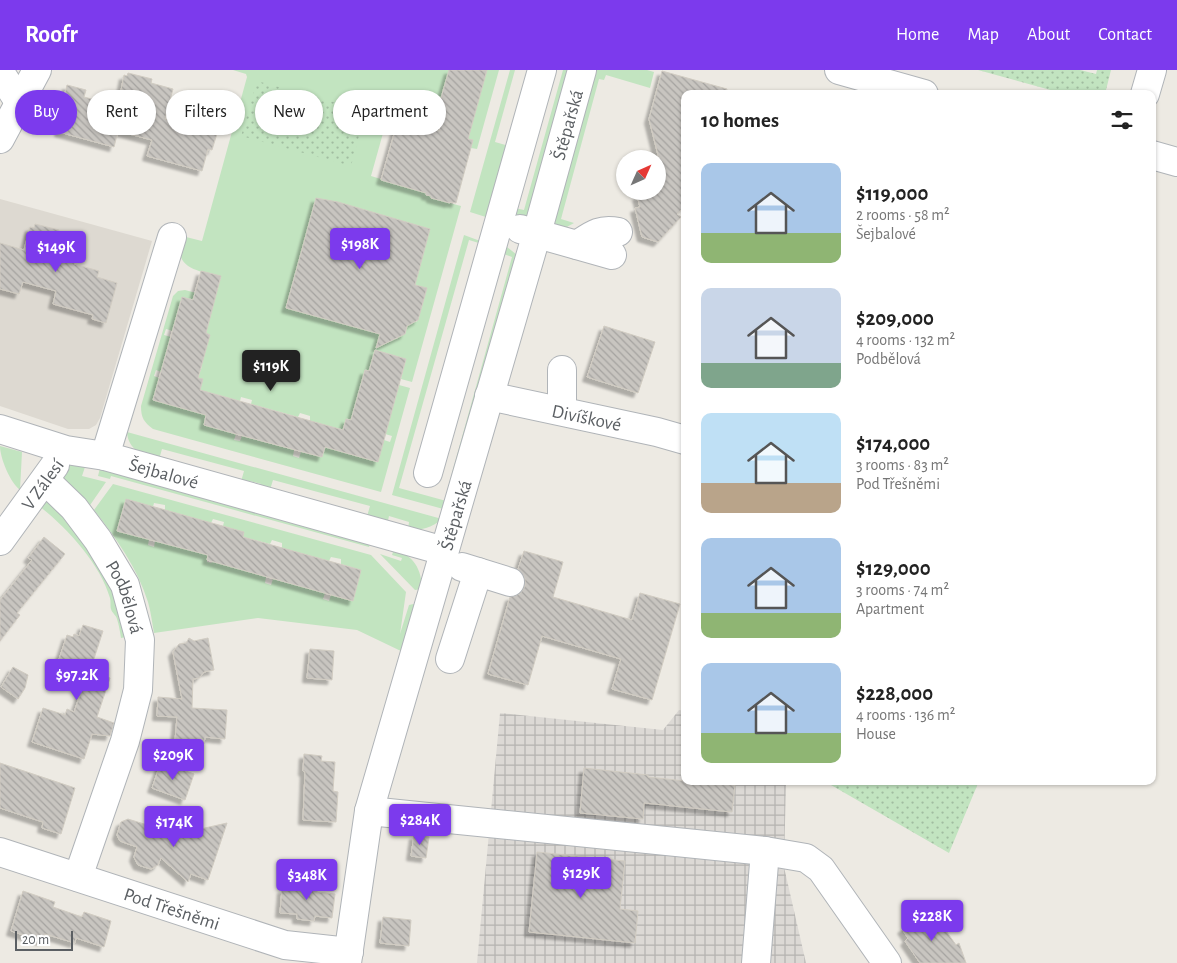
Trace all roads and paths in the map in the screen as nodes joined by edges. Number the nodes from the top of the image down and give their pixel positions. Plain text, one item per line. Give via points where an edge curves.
1 (37, 70) edge
2 (542, 70) edge
3 (582, 70) edge
4 (839, 70) edge
5 (1152, 70) edge
6 (0, 72) edge
7 (26, 90) edge
8 (910, 90) edge
9 (1145, 90) edge
10 (15, 94) edge
11 (15, 111) edge
12 (0, 139) edge
13 (1156, 156) edge
14 (1177, 162) edge
15 (499, 224) junction
16 (537, 233) junction
17 (172, 237) dead end
18 (615, 244) dead end
19 (562, 370) dead end
20 (489, 396) junction
21 (562, 412) junction
22 (0, 429) edge
23 (681, 439) edge
24 (66, 450) junction
25 (104, 456) junction
26 (428, 473) dead end
27 (45, 480) junction
28 (0, 541) edge
29 (443, 556) junction
30 (478, 572) junction
31 (510, 582) dead end
32 (450, 658) dead end
33 (369, 811) junction
34 (765, 851) junction
35 (0, 852) edge
36 (78, 877) junction
37 (348, 958) edge
38 (756, 963) edge
39 (887, 963) edge

1 - 7 street
2 - 15 street
3 - 16 street, Štěpařská
4 - 8 street
5 - 9 street
6 - 10 street
11 - 12 street
13 - 14 street
15 - 16 street
15 - 26 street
16 - 18 street via 577,245
16 - 20 street, Štěpařská
17 - 25 street, Šejbalové
19 - 21 street
20 - 21 street, Divíškové
20 - 29 street, Štěpařská
21 - 23 street, Divíškové
22 - 24 street
24 - 25 street
24 - 27 street, V Zálesí
25 - 29 street, Šejbalové
27 - 28 street, V Zálesí
27 - 36 street, Podbělová via 94,533 126,585 140,640 138,690 125,741
29 - 30 street, Šejbalové
29 - 33 street, Štěpařská
30 - 31 street, Šejbalové
30 - 32 street
33 - 34 street
33 - 37 street, Štěpařská
34 - 38 street
34 - 39 street via 806,858 821,869
35 - 36 street, Pod Třešněmi
36 - 37 street, Pod Třešněmi via 285,945

